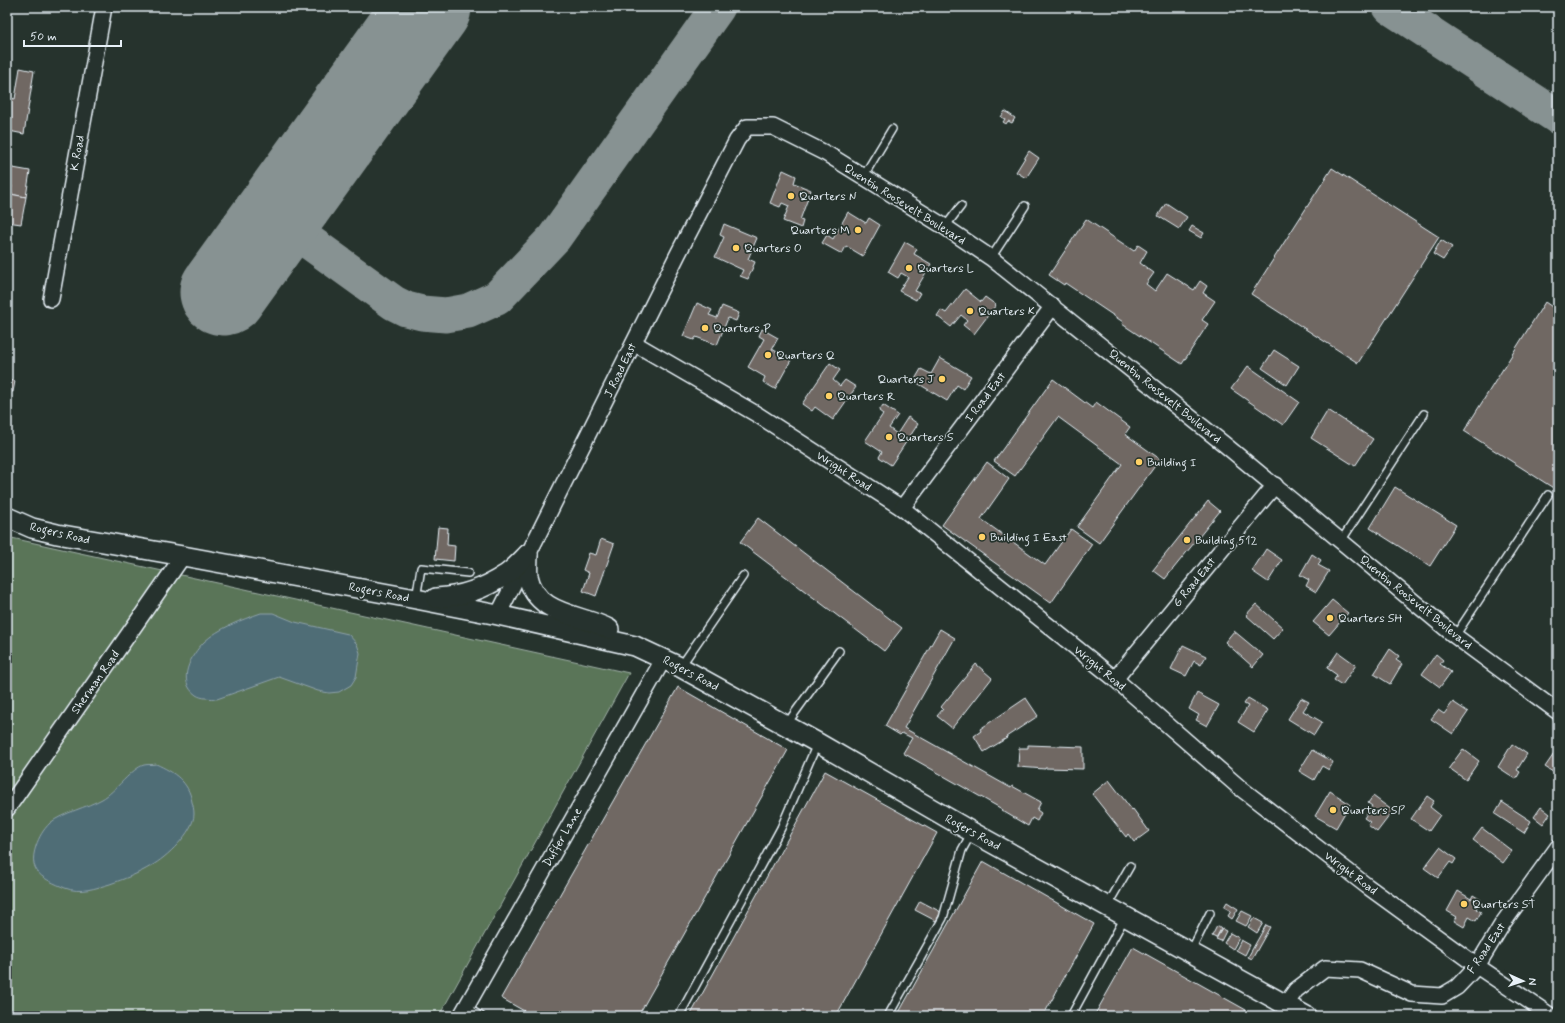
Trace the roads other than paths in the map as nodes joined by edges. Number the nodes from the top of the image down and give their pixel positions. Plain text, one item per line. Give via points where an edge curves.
1 (104, 7) edge
2 (746, 127) joint
3 (892, 129) dead end
4 (863, 177) junction
5 (961, 206) dead end
6 (1026, 206) dead end
7 (945, 227) junction
8 (991, 258) junction
9 (51, 299) dead end
10 (1053, 306) junction
11 (634, 343) junction
12 (1424, 414) dead end
13 (1274, 485) junction
14 (1548, 496) dead end
15 (902, 508) junction
16 (7, 517) edge
17 (1341, 541) junction
18 (528, 554) junction
19 (183, 556) junction
20 (468, 573) dead end
21 (743, 576) dead end
22 (416, 599) junction
23 (498, 615) junction
24 (1455, 636) junction
25 (635, 646) junction
26 (839, 651) dead end
27 (672, 662) junction
28 (1115, 679) junction
29 (1558, 712) edge
30 (785, 726) junction
31 (818, 743) junction
32 (7, 809) edge
33 (972, 832) junction
34 (1558, 847) edge
35 (1130, 866) dead end
36 (1107, 907) junction
37 (1210, 912) dead end
38 (1125, 917) junction
39 (1190, 953) junction
40 (1477, 966) junction
41 (1283, 1008) junction
42 (463, 1012) edge
43 (481, 1016) edge
44 (679, 1016) edge
45 (888, 1016) edge
46 (1071, 1016) edge
47 (1306, 1016) edge
48 (1551, 1016) edge

1 - 9 street, K Road
2 - 4 street, Quentin Roosevelt Boulevard via 773,127 826,154
2 - 11 street, J Road East
3 - 4 lane
4 - 7 street, Quentin Roosevelt Boulevard
5 - 7 lane
6 - 8 lane
7 - 8 street, Quentin Roosevelt Boulevard
8 - 10 street, Quentin Roosevelt Boulevard
10 - 13 street, Quentin Roosevelt Boulevard
10 - 15 street, I Road East
11 - 15 street, Wright Road via 758,415
11 - 18 street, J Road East
12 - 17 lane
13 - 17 street, Quentin Roosevelt Boulevard
13 - 28 street, G Road East
14 - 24 lane
15 - 28 street, Wright Road
16 - 19 street, Rogers Road via 32,528 57,534
17 - 24 street, Quentin Roosevelt Boulevard
18 - 22 street via 506,575 460,596
18 - 23 street, J Road East
18 - 25 street via 531,586 542,601 559,612 607,628
19 - 22 street, Rogers Road
19 - 32 street, Sherman Road
20 - 22 lane via 421,568
21 - 27 lane
22 - 23 street, Rogers Road
23 - 25 street, Rogers Road
24 - 29 street, Quentin Roosevelt Boulevard
25 - 27 street, Rogers Road
26 - 30 lane
27 - 30 street, Rogers Road
27 - 42 street, Duffer Lane
28 - 40 street, Wright Road via 1239,787 1367,886
30 - 31 street, Rogers Road
31 - 33 street, Rogers Road
31 - 44 lane via 781,828
33 - 36 street, Rogers Road
33 - 45 lane via 962,850 943,918
34 - 40 street, F Road East via 1503,923
35 - 36 lane
36 - 38 street, Rogers Road
37 - 39 lane
38 - 39 street, Rogers Road
38 - 46 lane
39 - 41 street, Rogers Road
40 - 41 street, F Road East via 1456,987 1442,996 1412,994 1360,970 1325,968 1296,990
40 - 48 street, Wright Road
41 - 47 street, Rogers Road
42 - 43 lane

